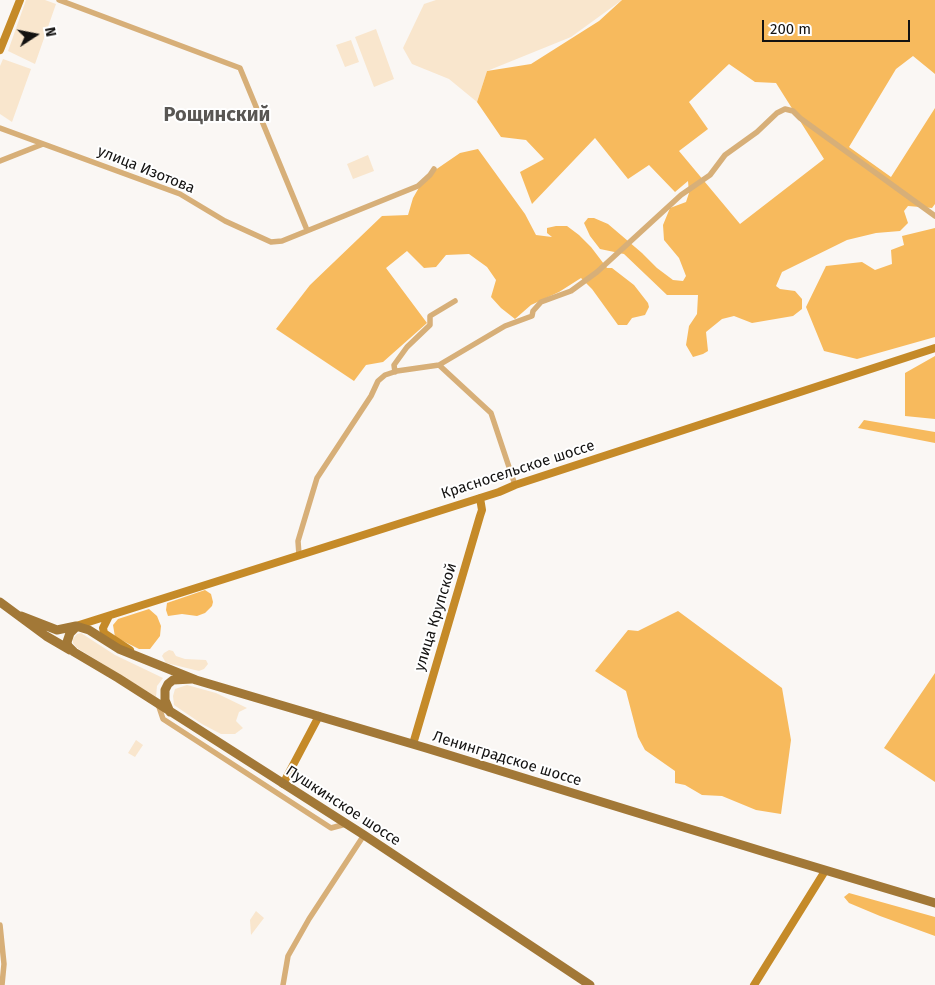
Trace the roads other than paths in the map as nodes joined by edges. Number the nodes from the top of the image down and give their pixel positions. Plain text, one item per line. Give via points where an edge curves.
1 (20, 0) edge
2 (59, 0) edge
3 (0, 50) edge
4 (0, 128) edge
5 (43, 144) junction
6 (0, 161) edge
7 (434, 169) dead end
8 (935, 216) edge
9 (307, 230) junction
10 (455, 300) dead end
11 (935, 348) edge
12 (439, 365) junction
13 (395, 372) junction
14 (515, 485) junction
15 (480, 498) junction
16 (299, 555) junction
17 (0, 602) edge
18 (21, 616) junction
19 (109, 616) junction
20 (76, 626) junction
21 (76, 653) junction
22 (149, 662) junction
23 (196, 680) junction
24 (158, 704) junction
25 (170, 712) junction
26 (319, 716) junction
27 (413, 744) junction
28 (283, 784) junction
29 (346, 824) junction
30 (364, 835) junction
31 (825, 871) junction
32 (935, 903) edge
33 (0, 925) edge
34 (2, 985) edge
35 (283, 985) edge
36 (590, 985) edge
37 (754, 985) edge

1 - 3 main road
2 - 9 street via 240,68
4 - 5 street, улица Изотова
5 - 6 street
5 - 9 street, улица Изотова via 180,194 270,242 282,241
7 - 9 street, улица Изотова via 418,186
8 - 12 street via 793,111 785,109 725,155 710,175 681,195 597,272 571,291 541,302 532,316 505,326
10 - 13 street via 430,316 430,325 407,347 394,365
11 - 14 main road, Красносельское шоссе
12 - 13 street
12 - 14 street via 491,412
13 - 16 street via 378,381 317,478 298,541
14 - 15 main road, Красносельское шоссе
15 - 16 main road, Красносельское шоссе
15 - 27 main road, улица Крупской via 482,510
16 - 19 main road, Красносельское шоссе
17 - 18 main road
18 - 20 main road via 57,630
18 - 21 main road, Пушкинское шоссе via 46,636
19 - 20 main road, Красносельское шоссе
19 - 22 main road via 104,633
20 - 21 main road via 67,642
20 - 22 main road, Ленинградское шоссе via 89,630 119,650
21 - 24 main road, Пушкинское шоссе
22 - 23 main road, Ленинградское шоссе
23 - 25 main road via 173,680 168,684 165,695
23 - 26 main road, Ленинградское шоссе
24 - 25 main road, Пушкинское шоссе
24 - 29 street via 163,719 331,828
25 - 28 main road, Пушкинское шоссе
26 - 27 main road, Ленинградское шоссе
26 - 28 main road
27 - 31 main road, Ленинградское шоссе
28 - 29 main road, Пушкинское шоссе
29 - 30 main road, Пушкинское шоссе
30 - 35 street via 288,956
30 - 36 main road, Пушкинское шоссе
31 - 32 main road, Ленинградское шоссе
31 - 37 main road
33 - 34 street via 4,964

